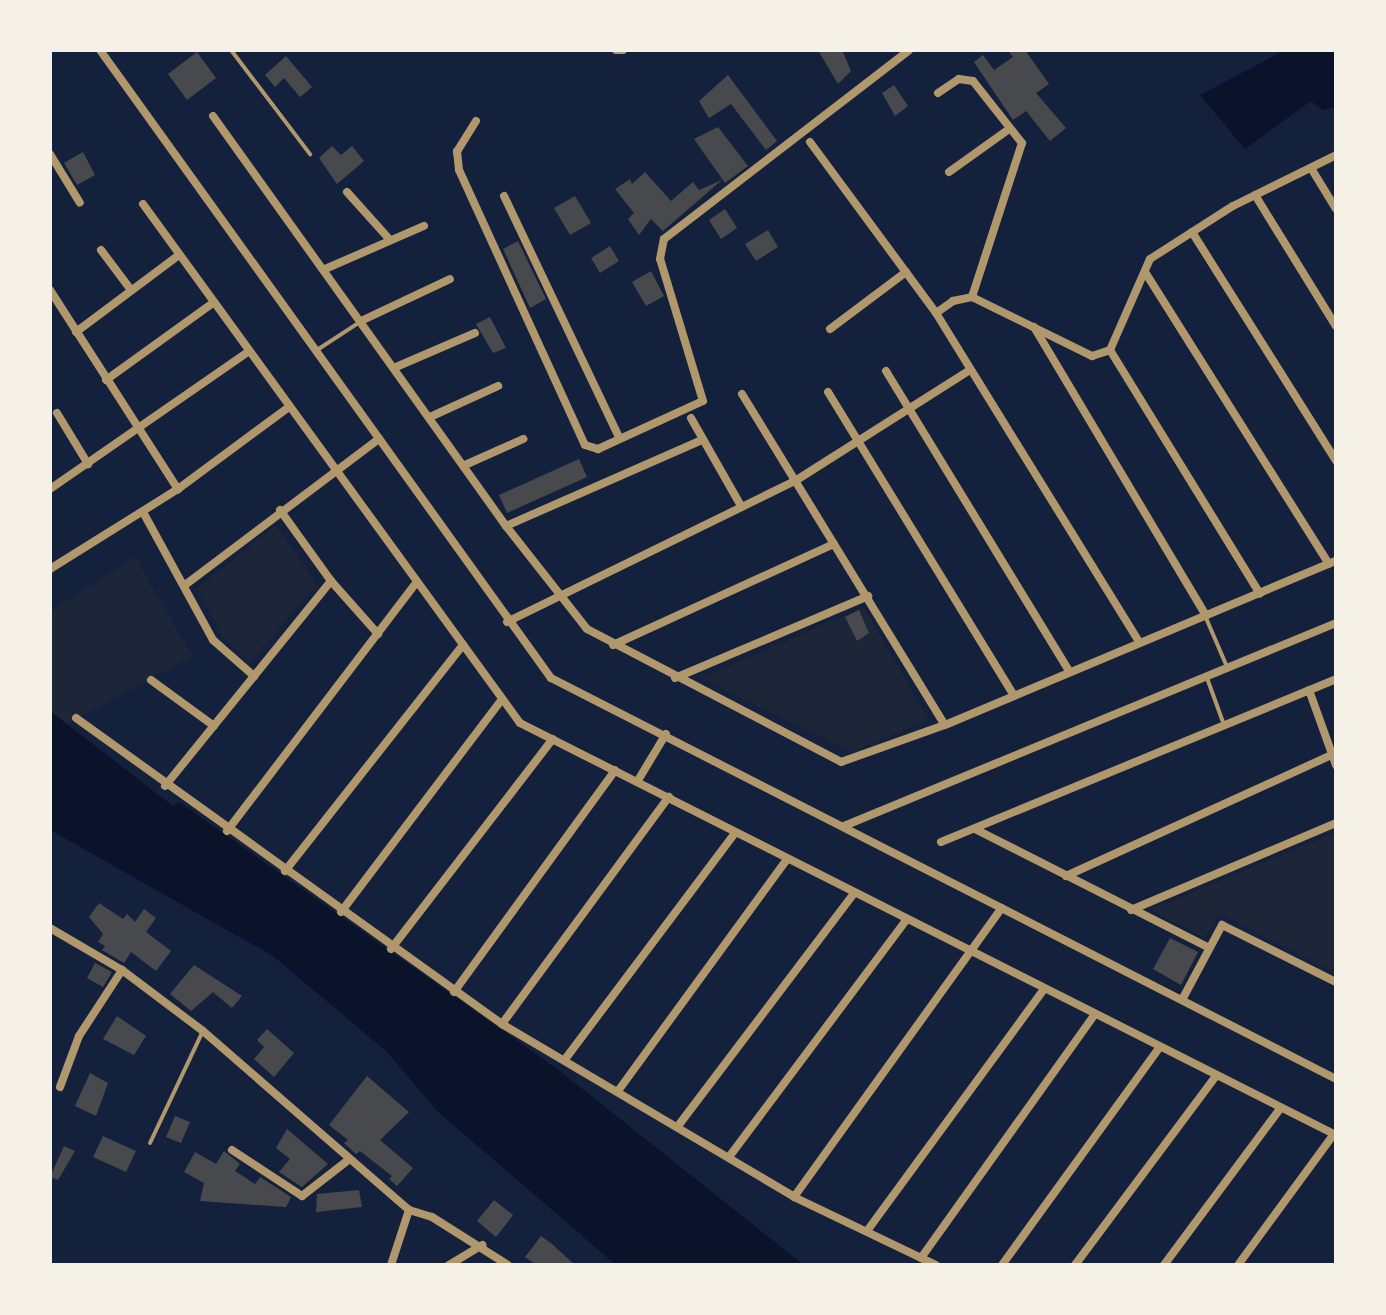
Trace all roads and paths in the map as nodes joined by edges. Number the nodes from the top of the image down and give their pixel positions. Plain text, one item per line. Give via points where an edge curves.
1 (100, 50) edge
2 (231, 50) edge
3 (616, 50) edge
4 (623, 50) edge
5 (909, 50) edge
6 (938, 93) dead end
7 (213, 116) dead end
8 (476, 121) dead end
9 (1009, 129) junction
10 (810, 142) dead end
11 (50, 154) edge
12 (310, 154) dead end
13 (1336, 155) edge
14 (1311, 168) junction
15 (949, 172) dead end
16 (347, 192) dead end
17 (1255, 195) junction
18 (504, 196) dead end
19 (80, 203) dead end
20 (143, 204) dead end
21 (1336, 209) edge
22 (424, 226) dead end
23 (1192, 232) junction
24 (390, 240) junction
25 (101, 250) dead end
26 (179, 255) junction
27 (325, 269) junction
28 (906, 272) junction
29 (1145, 272) junction
30 (450, 279) dead end
31 (50, 290) edge
32 (131, 290) junction
33 (972, 297) junction
34 (214, 302) junction
35 (936, 313) junction
36 (363, 320) junction
37 (1033, 325) junction
38 (1336, 326) edge
39 (830, 329) dead end
40 (76, 332) junction
41 (475, 333) dead end
42 (1110, 350) junction
43 (249, 351) junction
44 (315, 352) junction
45 (396, 367) junction
46 (970, 370) junction
47 (886, 371) dead end
48 (106, 380) junction
49 (498, 386) dead end
50 (828, 392) dead end
51 (742, 394) dead end
52 (289, 407) junction
53 (908, 408) junction
54 (57, 413) dead end
55 (430, 417) junction
56 (691, 418) dead end
57 (137, 432) junction
58 (619, 437) junction
59 (379, 439) junction
60 (523, 439) dead end
61 (702, 440) junction
62 (857, 440) junction
63 (1336, 461) edge
64 (88, 464) junction
65 (465, 465) junction
66 (333, 472) junction
67 (795, 481) junction
68 (50, 489) edge
69 (178, 489) junction
70 (741, 506) junction
71 (280, 510) junction
72 (143, 512) junction
73 (506, 526) junction
74 (834, 544) junction
75 (1332, 563) edge
76 (50, 569) edge
77 (331, 581) junction
78 (416, 583) junction
79 (185, 585) junction
80 (560, 592) junction
81 (1260, 594) junction
82 (868, 596) junction
83 (1206, 616) junction
84 (507, 622) junction
85 (1336, 623) edge
86 (378, 634) junction
87 (1139, 642) junction
88 (463, 645) junction
89 (613, 645) junction
90 (1228, 669) junction
91 (1070, 672) junction
92 (254, 676) junction
93 (675, 678) junction
94 (1207, 678) junction
95 (1336, 679) edge
96 (151, 680) dead end
97 (1309, 690) junction
98 (1014, 695) junction
99 (502, 699) junction
100 (76, 718) dead end
101 (945, 725) junction
102 (214, 726) junction
103 (1225, 727) junction
104 (666, 734) junction
105 (553, 739) junction
106 (1332, 755) junction
107 (1336, 765) edge
108 (615, 770) junction
109 (637, 782) junction
110 (165, 786) junction
111 (669, 797) junction
112 (1336, 823) edge
113 (844, 826) junction
114 (975, 829) junction
115 (227, 831) junction
116 (735, 833) junction
117 (941, 842) dead end
118 (787, 859) junction
119 (285, 871) junction
120 (1066, 876) junction
121 (854, 893) junction
122 (1002, 908) junction
123 (1131, 910) junction
124 (341, 912) junction
125 (907, 919) junction
126 (50, 928) edge
127 (1210, 948) junction
128 (391, 949) junction
129 (973, 952) junction
130 (122, 970) junction
131 (1336, 982) edge
132 (1044, 989) junction
133 (454, 992) junction
134 (1183, 998) junction
135 (1095, 1014) junction
136 (502, 1024) junction
137 (203, 1031) junction
138 (1160, 1047) junction
139 (566, 1058) junction
140 (1216, 1076) junction
141 (1336, 1079) edge
142 (60, 1087) dead end
143 (618, 1091) junction
144 (1280, 1109) junction
145 (678, 1126) junction
146 (1335, 1135) edge
147 (150, 1143) dead end
148 (232, 1150) dead end
149 (729, 1157) junction
150 (347, 1161) junction
151 (794, 1197) junction
152 (409, 1210) junction
153 (867, 1231) junction
154 (482, 1245) junction
155 (921, 1258) junction
156 (391, 1265) edge
157 (449, 1265) edge
158 (508, 1265) edge
159 (936, 1265) edge
160 (1002, 1265) edge
161 (1075, 1265) edge
162 (1164, 1265) edge
163 (1238, 1265) edge

1 - 44 street
2 - 12 lane
3 - 4 street
5 - 58 street via 664,239 660,259 703,401
6 - 9 street via 959,79 973,81
7 - 27 street
8 - 58 street via 457,151 459,170 585,445 598,449
9 - 15 street
9 - 33 street via 1022,143
10 - 28 street
11 - 19 street
13 - 14 street
14 - 17 street
14 - 21 street
16 - 24 street
17 - 23 street
17 - 38 street
18 - 58 street
20 - 26 street
22 - 24 street
23 - 29 street via 1150,259
23 - 63 street
24 - 27 street
25 - 32 street
26 - 32 street
26 - 34 street
27 - 36 street
28 - 35 street
28 - 39 street
29 - 42 street
29 - 75 street
30 - 36 street
31 - 40 street
32 - 40 street
33 - 35 street via 953,301
33 - 37 street
34 - 43 street
34 - 48 street
35 - 46 street
36 - 44 lane
36 - 45 street
37 - 42 street via 1092,356
37 - 83 street
40 - 48 street
41 - 45 street
42 - 81 street
43 - 52 street
43 - 57 street
44 - 59 street
45 - 55 street
46 - 53 street
46 - 87 street
47 - 53 street
48 - 57 street
49 - 55 street
50 - 62 street
51 - 67 street
52 - 66 street
52 - 69 street
53 - 62 street
53 - 91 street
54 - 64 street
55 - 65 street
56 - 61 street
57 - 64 street
57 - 69 street
59 - 66 street
59 - 84 street
60 - 65 street
61 - 70 street
61 - 73 street
62 - 67 street
62 - 98 street
64 - 68 street
65 - 73 street
66 - 71 street
66 - 78 street
67 - 70 street
67 - 74 street
69 - 72 street
70 - 80 street
71 - 77 street
71 - 79 street
72 - 76 street
72 - 79 street
73 - 80 street
74 - 82 street
74 - 89 street
75 - 81 street
77 - 86 street
77 - 92 street
78 - 86 street
78 - 88 street
79 - 92 street via 213,640
80 - 84 street
80 - 89 street via 587,629
81 - 83 street
82 - 93 street
82 - 101 street
83 - 87 street
83 - 90 lane
84 - 104 street via 551,678
85 - 90 street
86 - 115 street
87 - 91 street
88 - 99 street
88 - 119 street
89 - 93 street
90 - 94 street
91 - 98 street
92 - 102 street
93 - 101 street via 841,762
94 - 103 lane
94 - 113 street
95 - 97 street
96 - 102 street
97 - 103 street
97 - 106 street
98 - 101 street
99 - 105 street via 520,723
99 - 124 street
100 - 110 street
102 - 110 street
103 - 114 street
104 - 109 street
104 - 113 street
105 - 108 street
105 - 128 street
106 - 107 street
106 - 120 street
108 - 109 street
108 - 133 street
109 - 111 street
110 - 115 street
111 - 116 street
111 - 136 street
112 - 123 street
113 - 122 street
114 - 117 street
114 - 120 street
115 - 119 street
116 - 118 street
116 - 139 street
118 - 121 street
118 - 143 street
119 - 124 street
120 - 123 street
121 - 125 street
121 - 145 street
122 - 129 street
122 - 134 street
123 - 127 street
124 - 128 street
125 - 129 street
125 - 149 street
126 - 130 street
127 - 131 street via 1222,925
127 - 134 street
128 - 133 street
129 - 132 street
129 - 151 street
130 - 137 street
130 - 142 street via 79,1036
132 - 135 street
132 - 153 street
133 - 136 street
134 - 141 street
135 - 138 street
135 - 155 street
136 - 139 street
137 - 147 lane
137 - 150 street
138 - 140 street
138 - 160 street
139 - 143 street
140 - 144 street
140 - 161 street
143 - 145 street
144 - 146 street
144 - 162 street
145 - 149 street
146 - 163 street
148 - 150 street via 302,1196
149 - 151 street
150 - 152 street
151 - 153 street
152 - 154 street
152 - 156 street
153 - 155 street
154 - 157 street
154 - 158 street
155 - 159 street

